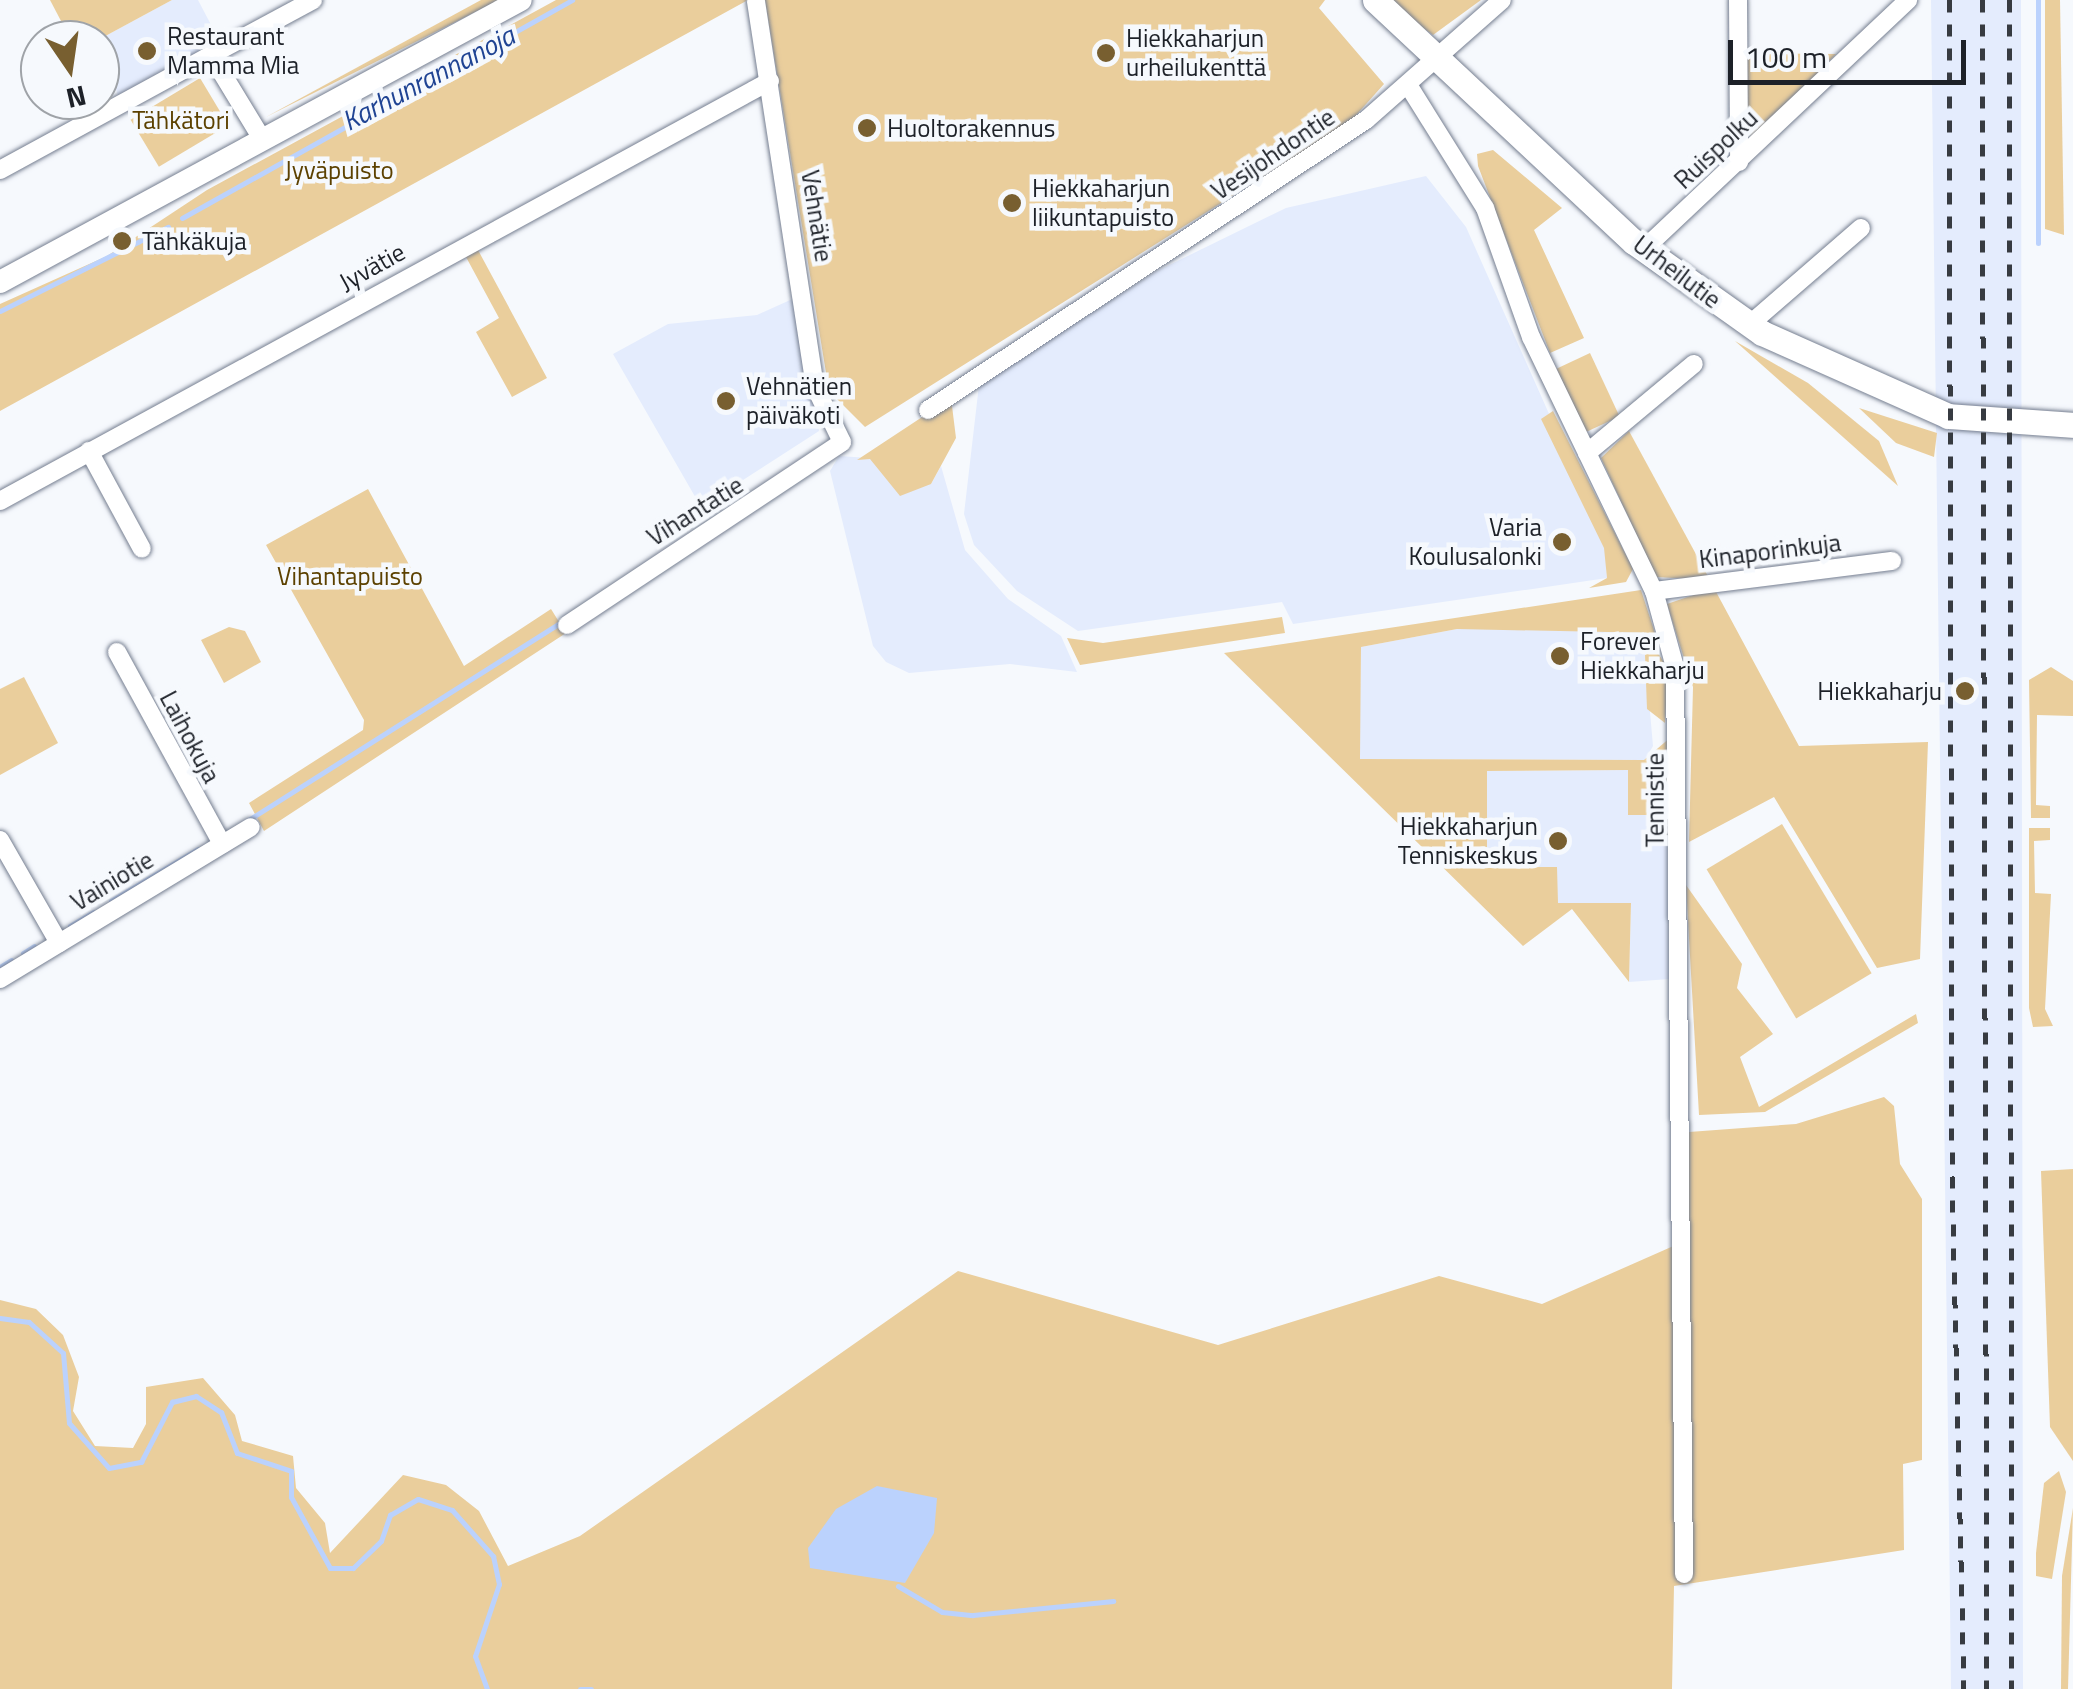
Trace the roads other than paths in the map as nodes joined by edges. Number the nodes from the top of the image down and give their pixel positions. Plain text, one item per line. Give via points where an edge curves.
1 (313, 0) edge
2 (521, 0) edge
3 (756, 0) edge
4 (1375, 0) edge
5 (1502, 0) edge
6 (1738, 0) edge
7 (1908, 0) edge
8 (210, 56) junction
9 (1435, 59) junction
10 (770, 81) junction
11 (1410, 88) junction
12 (262, 139) junction
13 (1740, 162) junction
14 (0, 170) edge
15 (1861, 228) dead end
16 (1644, 250) junction
17 (0, 282) edge
18 (1749, 324) junction
19 (1694, 364) dead end
20 (928, 410) dead end
21 (2073, 426) edge
22 (842, 434) joint
23 (89, 451) junction
24 (1586, 454) junction
25 (0, 500) edge
26 (142, 548) dead end
27 (1892, 561) dead end
28 (1654, 591) junction
29 (567, 625) dead end
30 (116, 652) dead end
31 (251, 828) dead end
32 (0, 840) edge
33 (222, 844) junction
34 (59, 943) junction
35 (0, 979) edge
36 (1684, 1574) dead end

1 - 8 street
2 - 12 street
3 - 10 street, Vehnätie
4 - 9 main road, Urheilutie
5 - 9 street, Vesijohdontie
6 - 13 street
7 - 13 street, Ruispolku
8 - 12 street
8 - 14 street
9 - 11 street, Vesijohdontie
9 - 16 main road, Urheilutie
10 - 22 street, Vehnätie via 816,387
10 - 23 street, Jyvätie
11 - 20 street, Vesijohdontie
11 - 24 street, Tennistie via 1464,163
12 - 17 street
13 - 16 street, Ruispolku
15 - 18 street
16 - 18 main road, Urheilutie
18 - 21 main road, Urheilutie via 1906,402 1988,424
19 - 24 street
22 - 29 street, Vihantatie via 825,457
23 - 25 street, Jyvätie
23 - 26 street
24 - 28 street, Tennistie
27 - 28 street, Kinaporinkuja
28 - 36 street, Tennistie via 1675,667 1680,728
30 - 33 street, Laihokuja
31 - 33 street, Vainiotie
32 - 34 street
33 - 34 street, Vainiotie
34 - 35 street, Vainiotie

